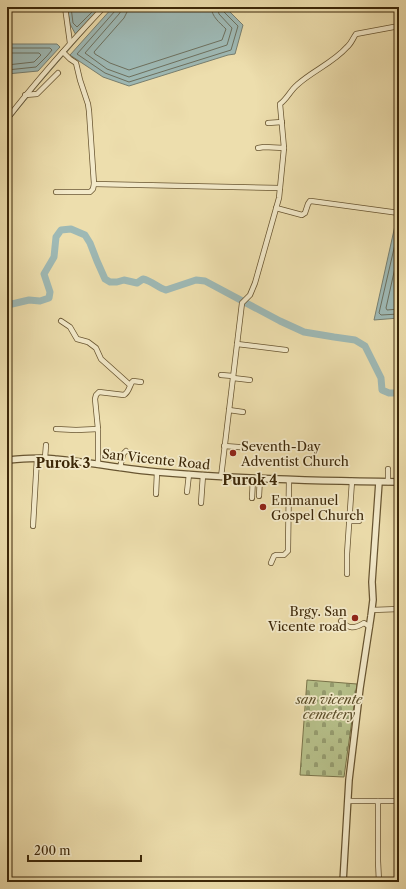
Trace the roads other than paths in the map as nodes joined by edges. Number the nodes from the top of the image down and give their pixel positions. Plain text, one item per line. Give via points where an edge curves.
1 (65, 7) edge
2 (104, 7) edge
3 (399, 26) edge
4 (70, 43) junction
5 (64, 54) junction
6 (58, 73) dead end
7 (27, 95) junction
8 (7, 119) edge
9 (282, 122) junction
10 (268, 123) dead end
11 (258, 148) dead end
12 (284, 148) junction
13 (94, 184) junction
14 (280, 188) junction
15 (56, 192) dead end
16 (276, 208) junction
17 (399, 213) edge
18 (61, 321) dead end
19 (237, 344) junction
20 (286, 350) dead end
21 (220, 375) dead end
22 (233, 377) junction
23 (250, 380) dead end
24 (140, 382) dead end
25 (130, 385) junction
26 (229, 410) junction
27 (243, 412) dead end
28 (56, 429) dead end
29 (98, 429) junction
30 (46, 445) dead end
31 (224, 446) junction
32 (252, 448) dead end
33 (126, 451) dead end
34 (37, 458) junction
35 (45, 458) junction
36 (7, 460) edge
37 (98, 465) junction
38 (120, 468) junction
39 (388, 469) dead end
40 (157, 472) junction
41 (190, 474) junction
42 (203, 475) junction
43 (221, 477) junction
44 (253, 478) junction
45 (260, 478) junction
46 (289, 480) junction
47 (352, 482) junction
48 (379, 482) junction
49 (388, 482) junction
50 (399, 482) edge
51 (186, 492) dead end
52 (156, 494) dead end
53 (259, 496) dead end
54 (252, 498) dead end
55 (201, 503) dead end
56 (349, 521) junction
57 (359, 521) dead end
58 (32, 526) dead end
59 (271, 563) dead end
60 (347, 574) dead end
61 (399, 609) edge
62 (372, 610) junction
63 (341, 621) dead end
64 (370, 627) junction
65 (348, 801) junction
66 (378, 801) junction
67 (399, 801) edge
68 (343, 882) edge
69 (379, 882) edge

1 - 4 street
2 - 4 street
3 - 9 street via 356,34 347,48 296,86 280,104
4 - 5 street
5 - 7 street
5 - 13 street via 77,64 88,104
6 - 7 street via 37,94
7 - 8 street
9 - 10 street
9 - 12 street
11 - 12 street
12 - 14 street
13 - 14 street
13 - 15 street via 90,192
14 - 16 street
16 - 17 street via 302,215 312,201
16 - 19 street via 256,282 250,295 242,303
18 - 25 street via 70,327 77,339 96,348 101,359
19 - 20 street
19 - 22 street
21 - 22 street
22 - 23 street
22 - 26 street
24 - 25 street via 133,381
25 - 29 street via 124,395 99,392 96,395 94,399
26 - 27 street
26 - 31 street
28 - 29 street
29 - 37 street
30 - 35 street
31 - 32 street
31 - 43 street
33 - 38 street
34 - 35 street, San Vicente Road
34 - 36 street, San Vicente Road
34 - 58 street
35 - 37 street, San Vicente Road
37 - 38 street, San Vicente Road
38 - 40 street, San Vicente Road
39 - 49 street
40 - 41 street, San Vicente Road
40 - 52 street
41 - 42 street, San Vicente Road
41 - 51 street
42 - 43 street, San Vicente Road
42 - 55 street
43 - 44 street, San Vicente Road
44 - 45 street, San Vicente Road
44 - 54 street
45 - 46 street, San Vicente Road
45 - 53 street
46 - 47 street, San Vicente Road
46 - 59 street via 288,551 284,555 274,556
47 - 48 street, San Vicente Road
47 - 56 street
48 - 49 street, San Vicente Road
48 - 62 street
49 - 50 street, San Vicente Road
56 - 57 street
56 - 60 street
61 - 62 street
62 - 64 street
63 - 64 street via 349,627 364,622
64 - 65 street via 354,732
65 - 66 street
65 - 68 street
66 - 67 street
66 - 69 street

